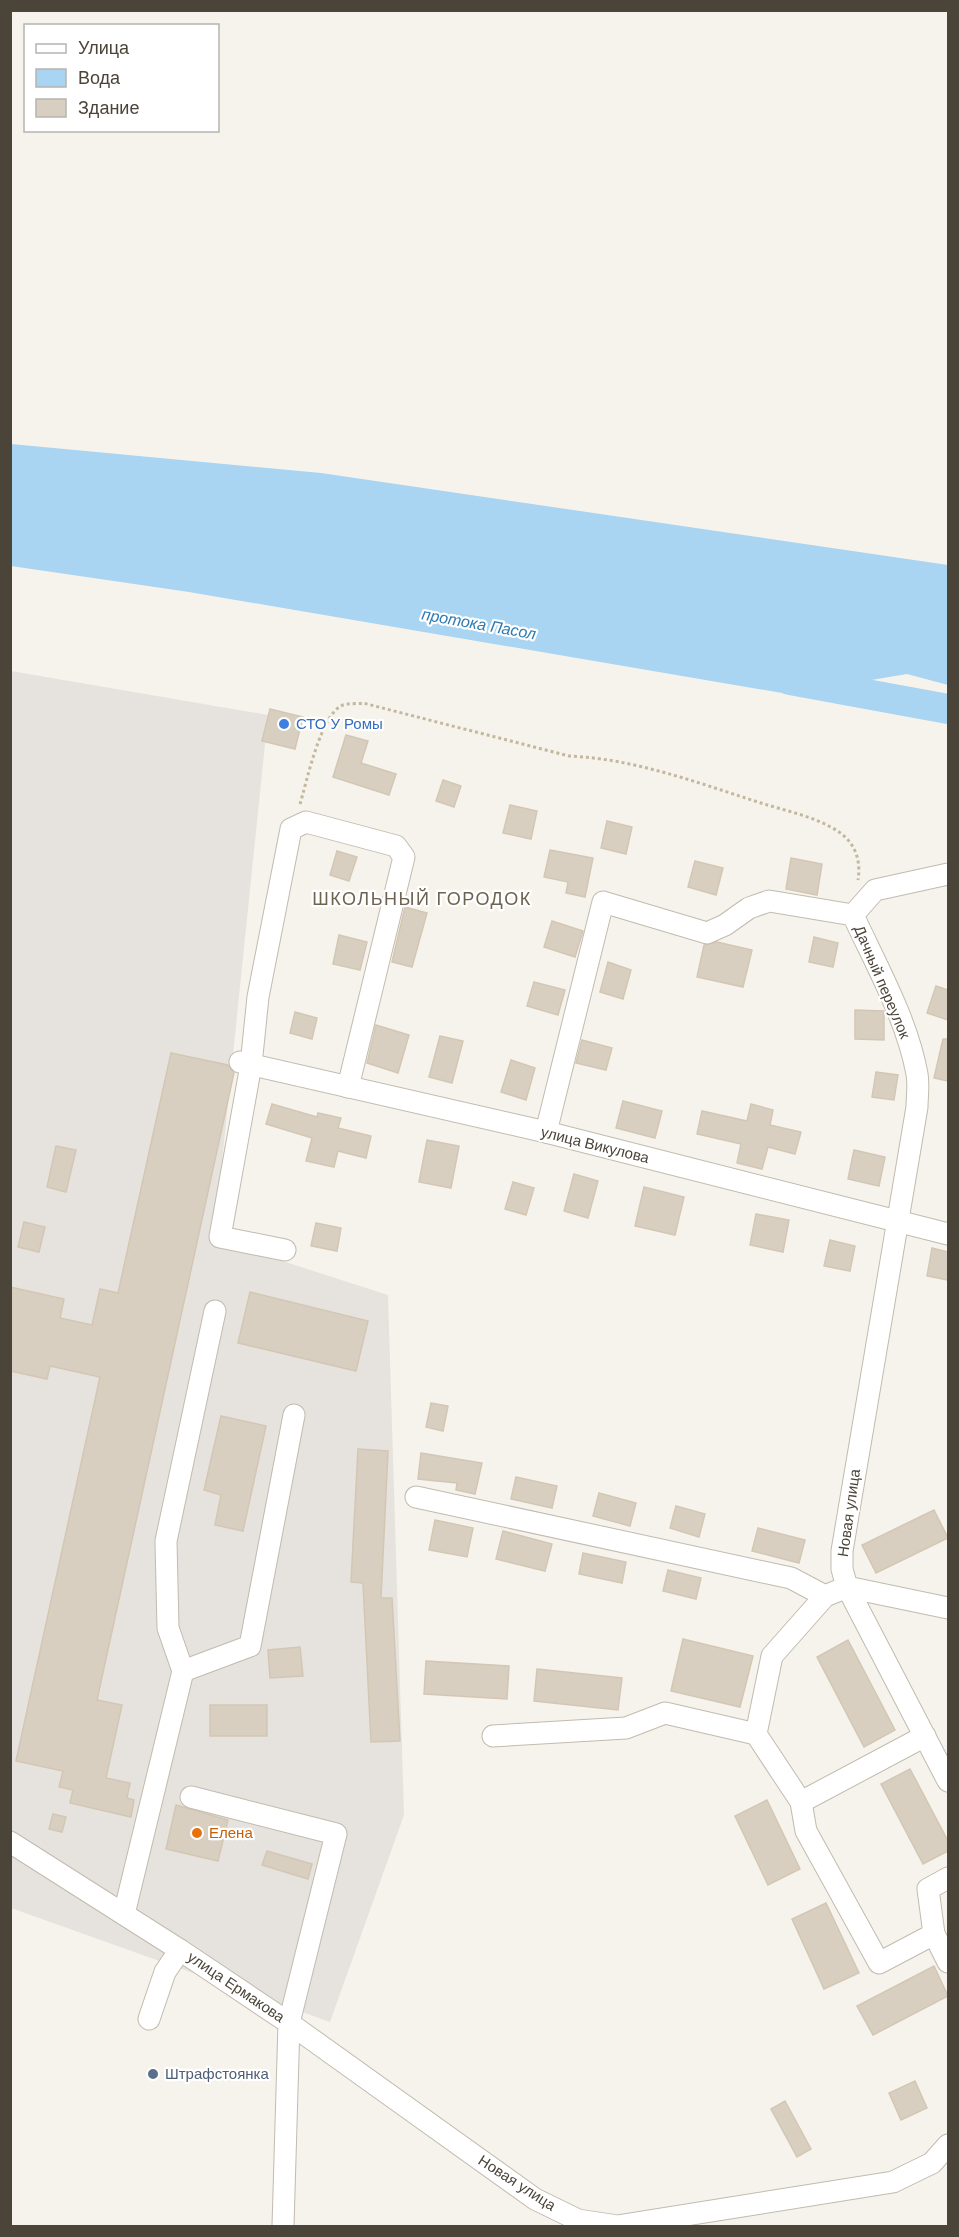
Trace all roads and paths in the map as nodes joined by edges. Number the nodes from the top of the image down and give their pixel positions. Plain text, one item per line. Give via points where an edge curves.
1 (291, 829) junction
2 (948, 874) edge
3 (857, 885) dead end
4 (853, 915) junction
5 (246, 1063) junction
6 (348, 1087) junction
7 (546, 1132) junction
8 (897, 1222) junction
9 (948, 1234) edge
10 (285, 1250) dead end
11 (215, 1311) dead end
12 (294, 1415) dead end
13 (416, 1497) dead end
14 (847, 1587) junction
15 (825, 1596) junction
16 (948, 1608) edge
17 (183, 1671) junction
18 (756, 1734) junction
19 (492, 1736) dead end
20 (925, 1736) junction
21 (948, 1781) edge
22 (191, 1797) dead end
23 (801, 1802) junction
24 (10, 1842) edge
25 (948, 1878) edge
26 (124, 1914) junction
27 (934, 1934) junction
28 (180, 1950) junction
29 (948, 1962) edge
30 (149, 2019) dead end
31 (289, 2024) junction
32 (948, 2145) edge
33 (283, 2226) edge

1 - 3 path via 333,712 344,704 363,703 569,756 603,758 665,773 808,818 839,832 854,848 861,865
1 - 5 street
1 - 6 street via 306,822 396,846 404,857
2 - 4 street via 875,890
4 - 7 street, Дачный переулок via 769,902 749,908 707,933 603,902
4 - 8 street, Дачный переулок via 888,992 917,1077 917,1107
5 - 6 street, улица Викулова
5 - 10 street via 220,1237
6 - 7 street, улица Викулова
7 - 8 street, улица Викулова
8 - 9 street, улица Викулова
8 - 14 street, Новая улица via 842,1551
11 - 17 street via 166,1541 168,1628
12 - 17 street via 250,1646
13 - 15 street via 791,1578
14 - 15 street
14 - 16 street
14 - 20 street, Новая улица
15 - 18 street via 772,1656
17 - 26 street
18 - 19 street via 665,1713 626,1728
18 - 23 street
20 - 21 street, Новая улица
20 - 23 street
22 - 31 street via 336,1834
23 - 27 street via 806,1831 879,1963
24 - 26 street, улица Ермакова
25 - 27 street via 928,1889
26 - 28 street, улица Ермакова
27 - 29 street
28 - 30 street via 165,1972
28 - 31 street, улица Ермакова
31 - 32 street, Новая улица via 535,2199 578,2220 617,2226 893,2182 932,2163
31 - 33 street, улица Ермакова

